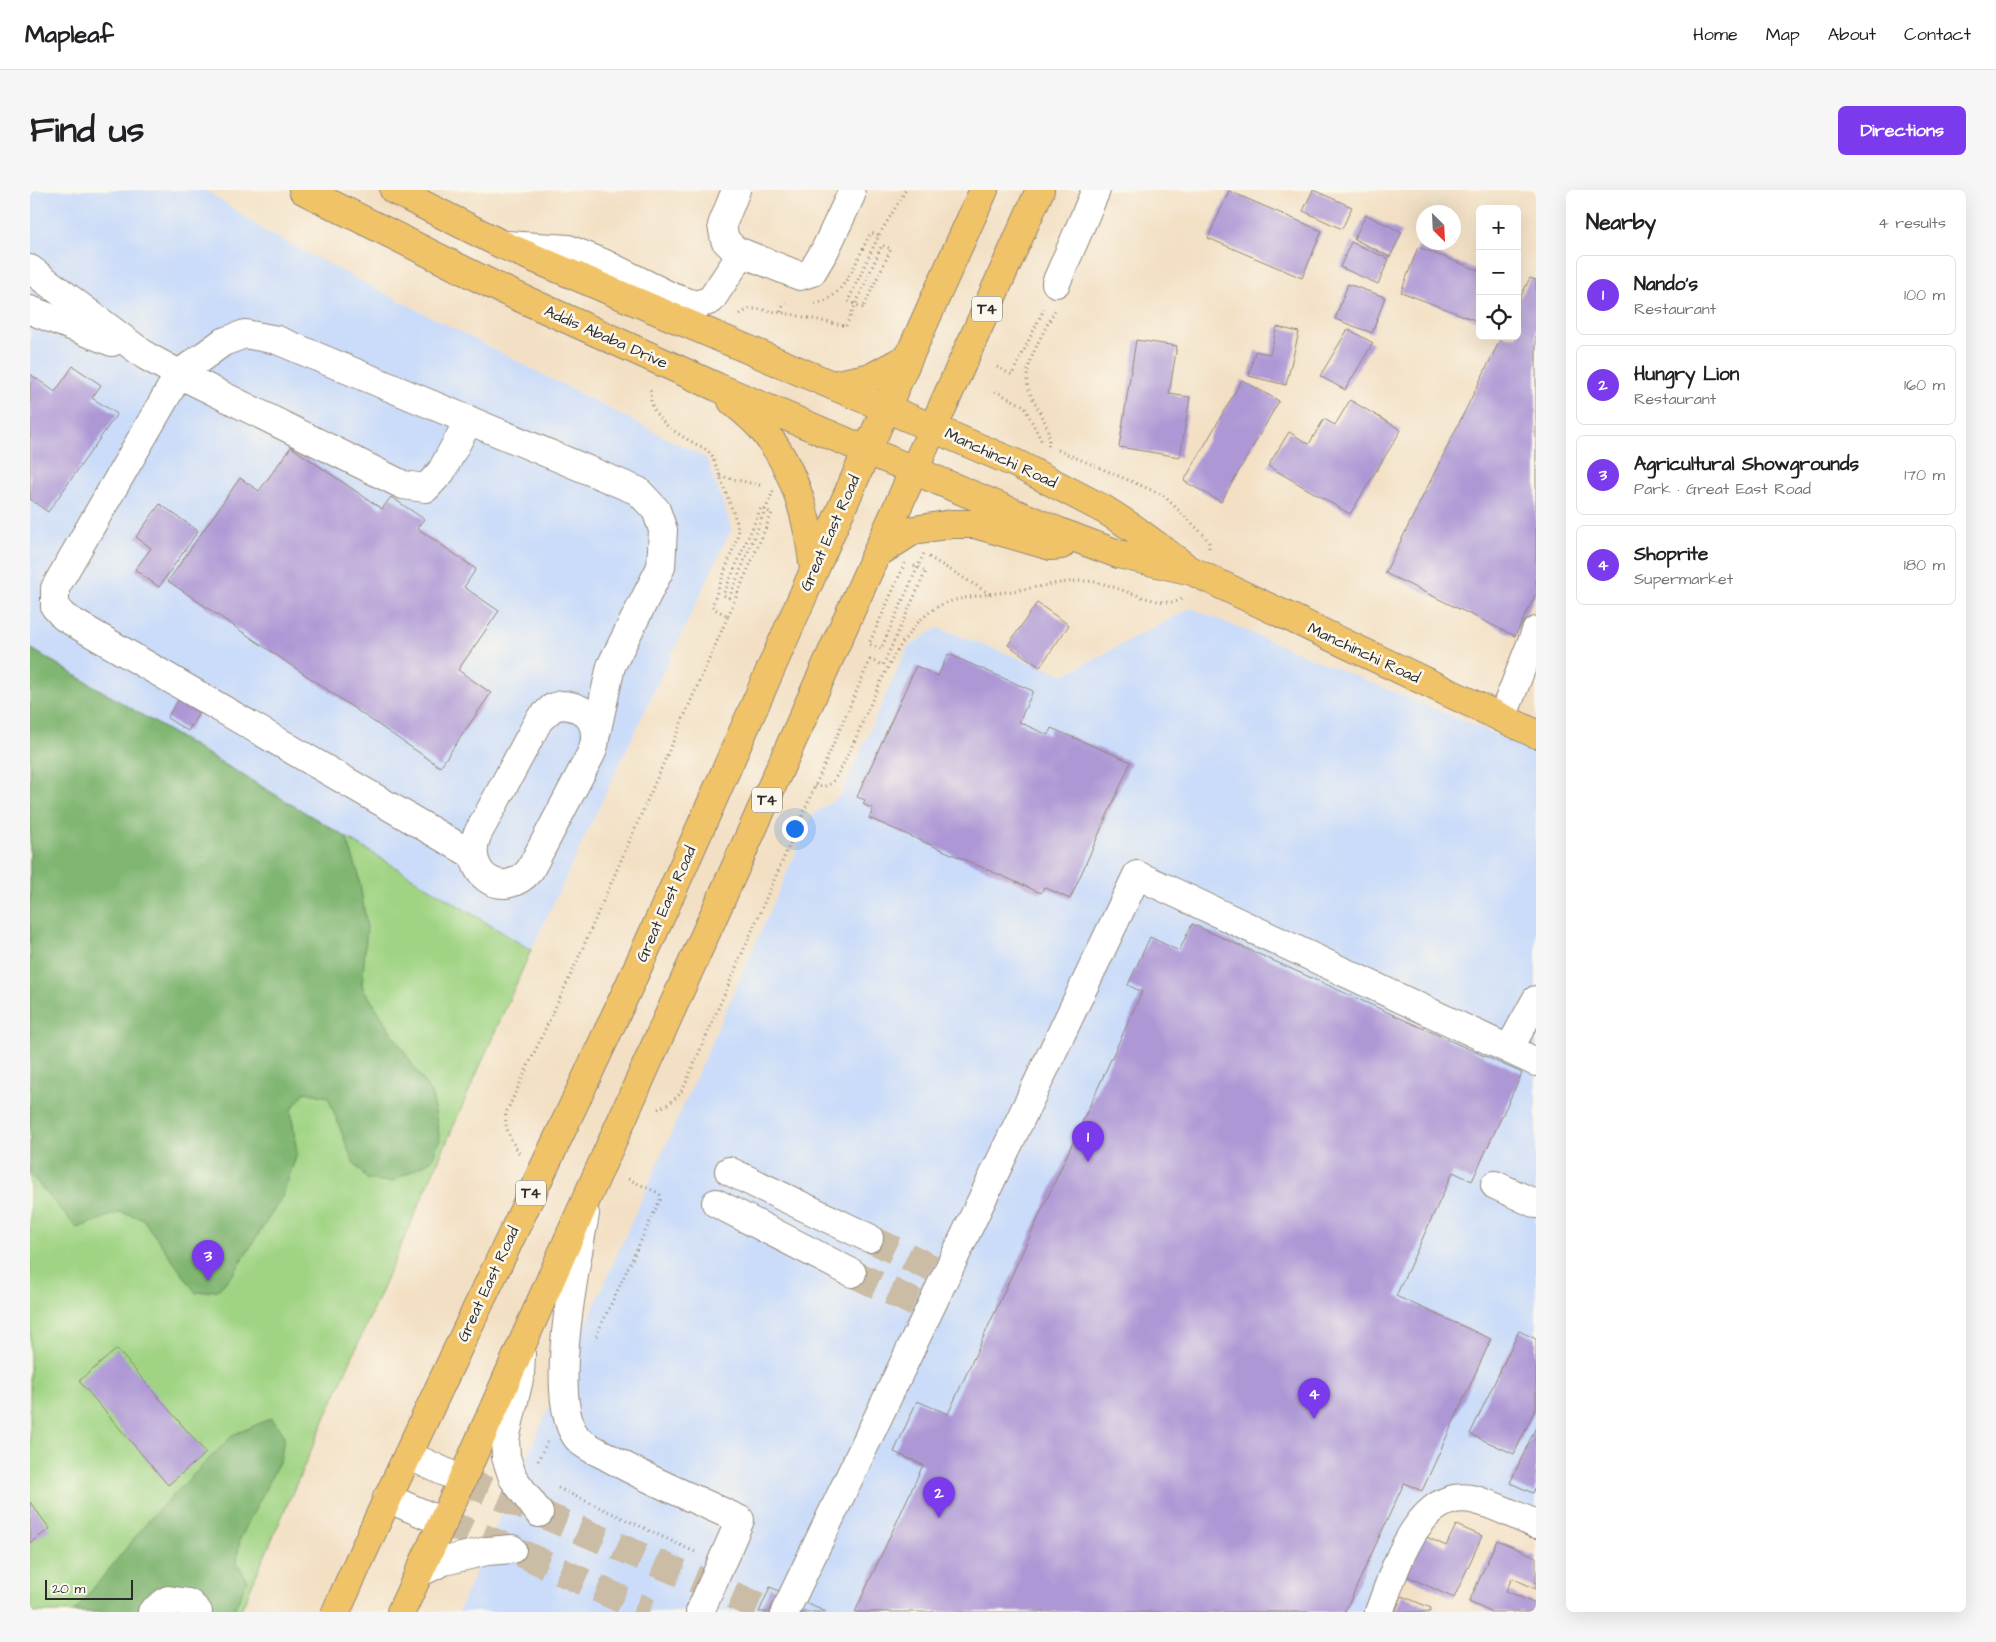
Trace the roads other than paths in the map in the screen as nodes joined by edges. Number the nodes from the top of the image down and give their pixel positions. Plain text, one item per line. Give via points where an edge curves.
1 (303, 190) edge
2 (394, 190) edge
3 (736, 190) edge
4 (984, 190) edge
5 (1040, 190) edge
6 (1096, 190) edge
7 (851, 195) dead end
8 (504, 245) junction
9 (742, 253) junction
10 (30, 269) edge
11 (1054, 296) road end
12 (30, 310) edge
13 (146, 356) junction
14 (908, 358) junction
15 (179, 374) junction
16 (833, 385) junction
17 (717, 387) junction
18 (885, 407) junction
19 (469, 420) junction
20 (934, 427) junction
21 (867, 450) junction
22 (915, 471) junction
23 (1087, 542) junction
24 (878, 553) junction
25 (814, 569) junction
26 (1196, 573) junction
27 (1536, 631) edge
28 (611, 666) junction
29 (561, 705) junction
30 (1502, 718) junction
31 (596, 734) junction
32 (1536, 734) edge
33 (473, 855) junction
34 (1536, 1000) edge
35 (1509, 1049) junction
36 (1536, 1062) edge
37 (729, 1171) dead end
38 (1495, 1185) dead end
39 (588, 1195) junction
40 (716, 1203) dead end
41 (1536, 1204) edge
42 (869, 1238) tunnel mouth
43 (852, 1273) tunnel mouth
44 (522, 1346) junction
45 (408, 1455) junction
46 (462, 1480) junction
47 (387, 1498) junction
48 (539, 1513) dead end
49 (443, 1522) junction
50 (1536, 1524) edge
51 (512, 1549) dead end
52 (419, 1573) junction
53 (152, 1612) edge
54 (198, 1612) edge
55 (336, 1612) edge
56 (401, 1612) edge
57 (700, 1612) edge
58 (785, 1612) edge
59 (1379, 1612) edge

1 - 17 main road, Addis Ababa Drive via 500,289
2 - 8 main road
3 - 9 street via 722,225 725,240
4 - 14 main road, Great East Road / T4
5 - 20 main road, T4
6 - 11 street
7 - 9 street via 812,272 800,276
8 - 9 street via 568,249 696,305 711,300
8 - 16 main road
10 - 13 street
12 - 13 street
13 - 15 street
14 - 16 main road via 872,377
14 - 18 main road, Great East Road / T4
15 - 19 street via 223,342 244,334 277,340
15 - 19 street via 403,485 426,488 441,472
15 - 33 street via 55,588 55,607 64,617
16 - 18 main road
17 - 21 main road, Addis Ababa Drive
17 - 25 main road via 763,429 785,463 800,497
18 - 20 main road
18 - 21 main road, Great East Road / T4
19 - 28 street via 638,492 656,510 663,530 661,567
20 - 22 main road, T4
20 - 26 main road, Manchinchi Road via 1079,494
21 - 22 main road, Addis Ababa Drive
21 - 25 main road, Great East Road / T4
22 - 23 main road, Manchinchi Road
22 - 24 main road, T4
23 - 24 main road via 1051,546 975,524 952,524 914,530
23 - 26 main road, Manchinchi Road via 1118,554
24 - 39 main road, T4
25 - 45 main road, Great East Road / T4 via 654,931
26 - 30 main road, Manchinchi Road
27 - 30 street
28 - 29 street
28 - 31 street
29 - 31 street via 579,709 587,715
29 - 33 street via 552,708 539,720 477,835
30 - 32 main road, Manchinchi Road
31 - 33 street via 591,754 524,877 507,884 490,880 481,874
34 - 35 street
35 - 36 street
35 - 58 street via 1138,875
37 - 42 street
38 - 41 street
39 - 44 main road, T4
39 - 57 street via 566,1332 564,1406 579,1441 619,1464 740,1520
40 - 43 street
44 - 46 main road, T4
44 - 48 street via 520,1375 505,1439 506,1457 513,1478
45 - 46 street
45 - 47 main road, Great East Road / T4
46 - 49 main road, T4
47 - 49 street
47 - 55 main road, Great East Road / T4
49 - 52 main road, T4
50 - 59 street via 1472,1499 1453,1498 1432,1509 1406,1542
51 - 52 street via 444,1561
52 - 56 main road, T4
53 - 54 street via 168,1600 189,1603

